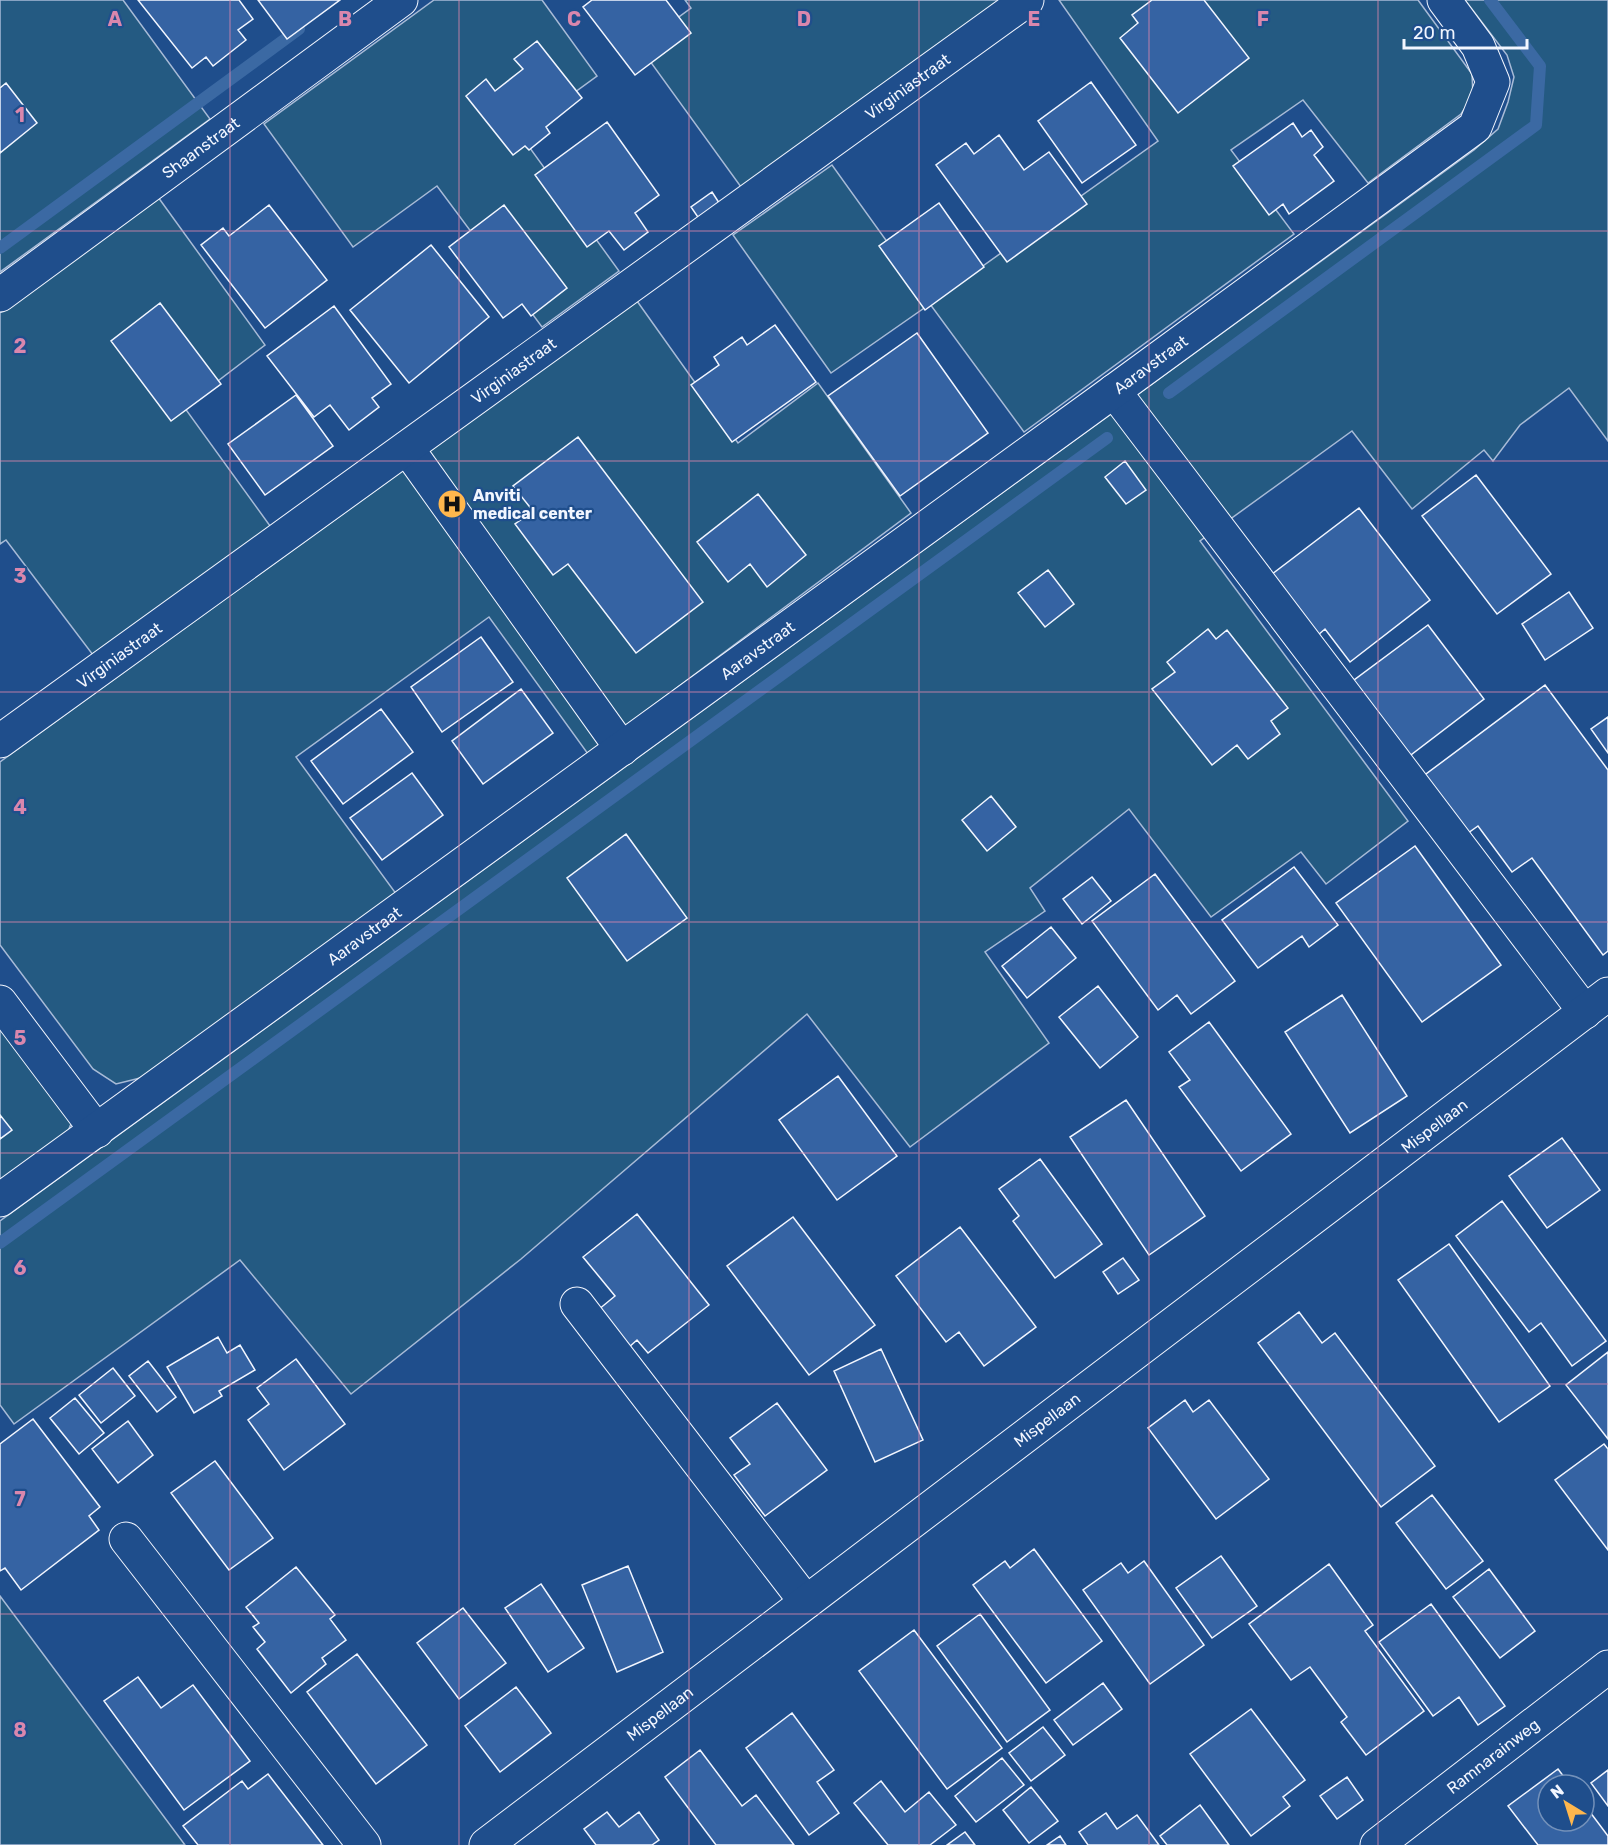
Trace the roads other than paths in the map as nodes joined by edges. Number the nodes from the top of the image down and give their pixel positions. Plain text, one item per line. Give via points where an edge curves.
1 (401, 0) edge
2 (1027, 0) edge
3 (1444, 0) edge
4 (0, 295) edge
5 (1114, 391) junction
6 (407, 448) junction
7 (0, 741) edge
8 (622, 749) junction
9 (0, 1002) edge
10 (1596, 1003) edge
11 (97, 1131) junction
12 (0, 1200) edge
13 (577, 1304) dead end
14 (126, 1539) dead end
15 (807, 1602) junction
16 (1608, 1667) edge
17 (364, 1845) edge
18 (486, 1845) edge
19 (1377, 1845) edge

1 - 4 street, Shaanstraat
2 - 6 street, Virginiastraat
3 - 5 street, Aaravstraat via 1478,46 1493,82 1475,127
5 - 8 street, Aaravstraat
5 - 10 street
6 - 7 street, Virginiastraat
6 - 8 street
8 - 11 street, Aaravstraat
9 - 11 street
10 - 15 street, Mispellaan
11 - 12 street, Aaravstraat
13 - 15 street
14 - 17 street
15 - 18 street, Mispellaan
16 - 19 street, Ramnarainweg

